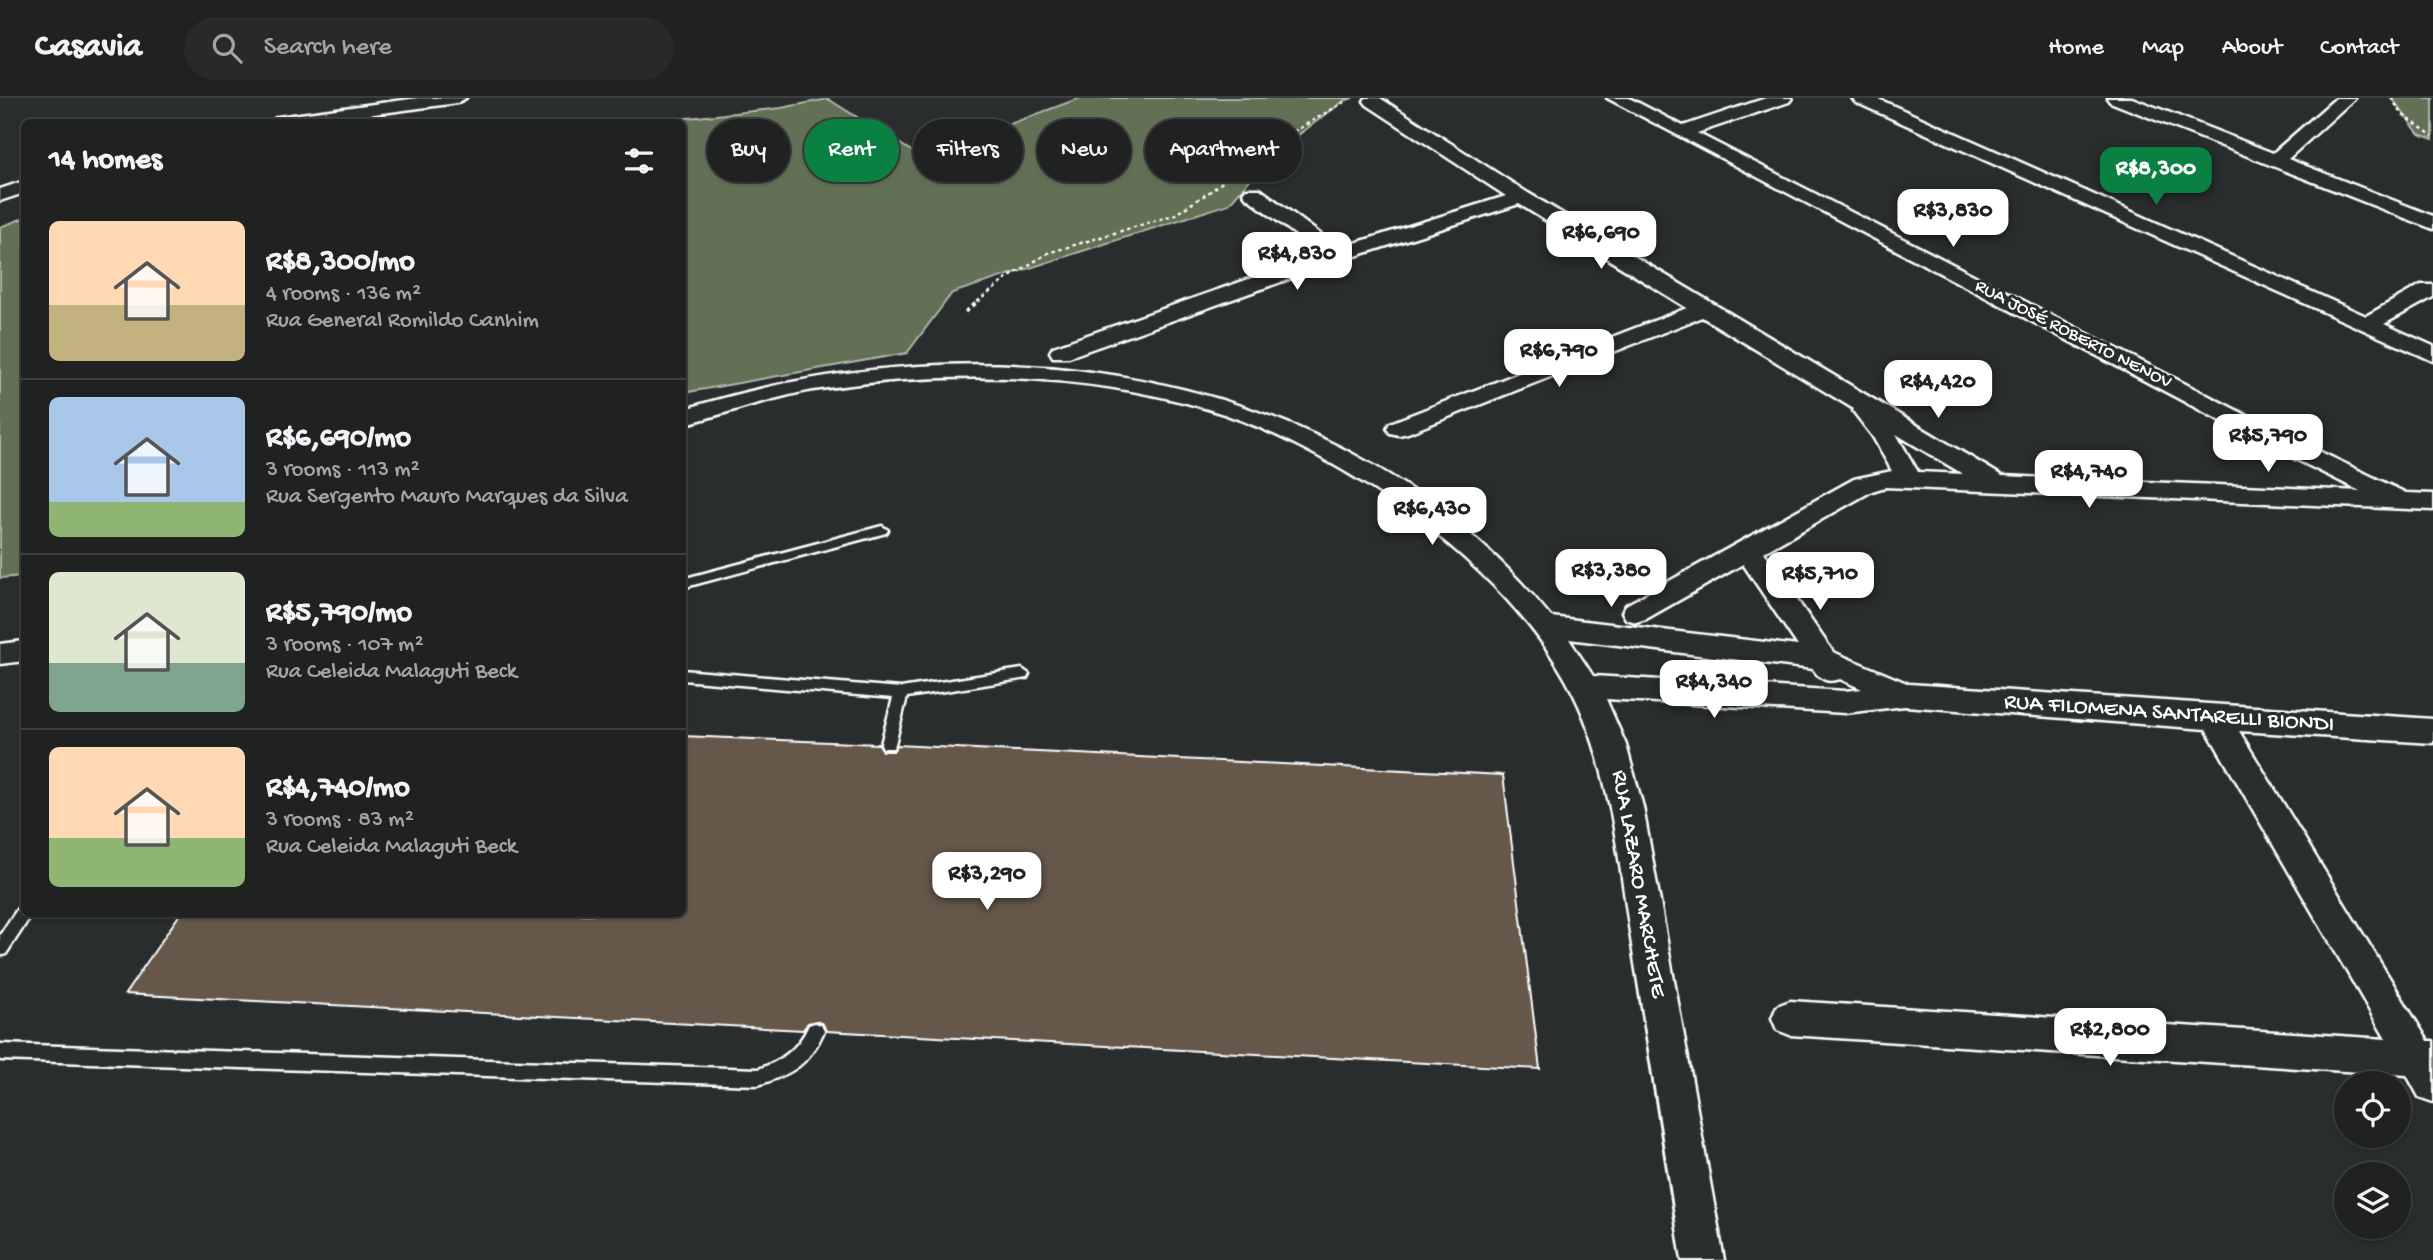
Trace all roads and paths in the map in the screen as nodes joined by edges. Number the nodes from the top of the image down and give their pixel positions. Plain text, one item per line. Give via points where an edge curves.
1 (457, 98) edge
2 (1616, 98) edge
3 (1783, 98) edge
4 (1861, 98) edge
5 (2116, 98) edge
6 (2346, 98) edge
7 (2391, 98) edge
8 (1363, 100) edge
9 (300, 119) edge
10 (1682, 132) junction
11 (2433, 136) edge
12 (2275, 161) junction
13 (21, 188) edge
14 (1253, 193) dead end
15 (0, 195) edge
16 (1521, 197) junction
17 (2433, 223) edge
18 (1336, 256) junction
19 (2429, 290) dead end
20 (1704, 309) junction
21 (965, 312) dead end
22 (2368, 324) junction
23 (1061, 352) dead end
24 (2433, 354) edge
25 (1855, 400) junction
26 (686, 417) edge
27 (1399, 428) dead end
28 (2270, 437) junction
29 (1910, 480) junction
30 (1997, 483) junction
31 (2298, 495) junction
32 (2400, 500) junction
33 (2433, 502) edge
34 (882, 530) dead end
35 (1748, 550) junction
36 (686, 583) edge
37 (1636, 612) dead end
38 (1543, 626) junction
39 (21, 651) edge
40 (0, 654) edge
41 (1824, 660) junction
42 (1022, 674) dead end
43 (686, 675) edge
44 (1585, 687) junction
45 (901, 693) junction
46 (1905, 695) junction
47 (1845, 702) junction
48 (2215, 718) junction
49 (2433, 731) edge
50 (888, 744) dead end
51 (22, 917) edge
52 (0, 949) edge
53 (1790, 1018) dead end
54 (815, 1031) dead end
55 (0, 1052) edge
56 (2428, 1067) edge
57 (1703, 1260) edge

1 - 9 street
2 - 10 street, RUA JOSÉ ROBERTO NENOV
3 - 10 street
4 - 22 street
5 - 12 street
6 - 12 street
7 - 11 path via 2403,116
8 - 16 street
8 - 21 path via 1262,150 1174,215 1048,253
10 - 28 street, RUA JOSÉ ROBERTO NENOV
12 - 17 street
13 - 15 street
14 - 18 street
16 - 18 street
16 - 20 street
18 - 23 street
19 - 22 street
20 - 25 street
20 - 27 street
22 - 24 street
25 - 29 street via 1884,434
25 - 30 street
26 - 38 street, RUA LAZARO MARCHETE via 796,386 905,372 1030,372 1147,387 1230,409 1312,442 1380,480 1441,521
28 - 31 street, RUA JOSÉ ROBERTO NENOV via 2291,467
28 - 32 street, RUA JOSÉ ROBERTO NENOV
29 - 30 street
29 - 35 street via 1884,479 1863,485
30 - 31 street
31 - 32 street
32 - 33 street
34 - 36 lane
35 - 37 street
35 - 41 street
38 - 41 street, RUA FILOMENA SANTARELLI BIONDI
38 - 44 street, RUA LAZARO MARCHETE
39 - 40 street
41 - 46 street, RUA FILOMENA SANTARELLI BIONDI
41 - 47 street
42 - 45 lane
43 - 45 lane
44 - 47 street, RUA FILOMENA SANTARELLI BIONDI
44 - 57 street, RUA LAZARO MARCHETE via 1619,766
45 - 50 lane
46 - 47 street, RUA FILOMENA SANTARELLI BIONDI
46 - 48 street, RUA FILOMENA SANTARELLI BIONDI
48 - 49 street, RUA FILOMENA SANTARELLI BIONDI
48 - 56 street
51 - 52 lane
53 - 56 street
54 - 55 lane via 796,1060 758,1077

